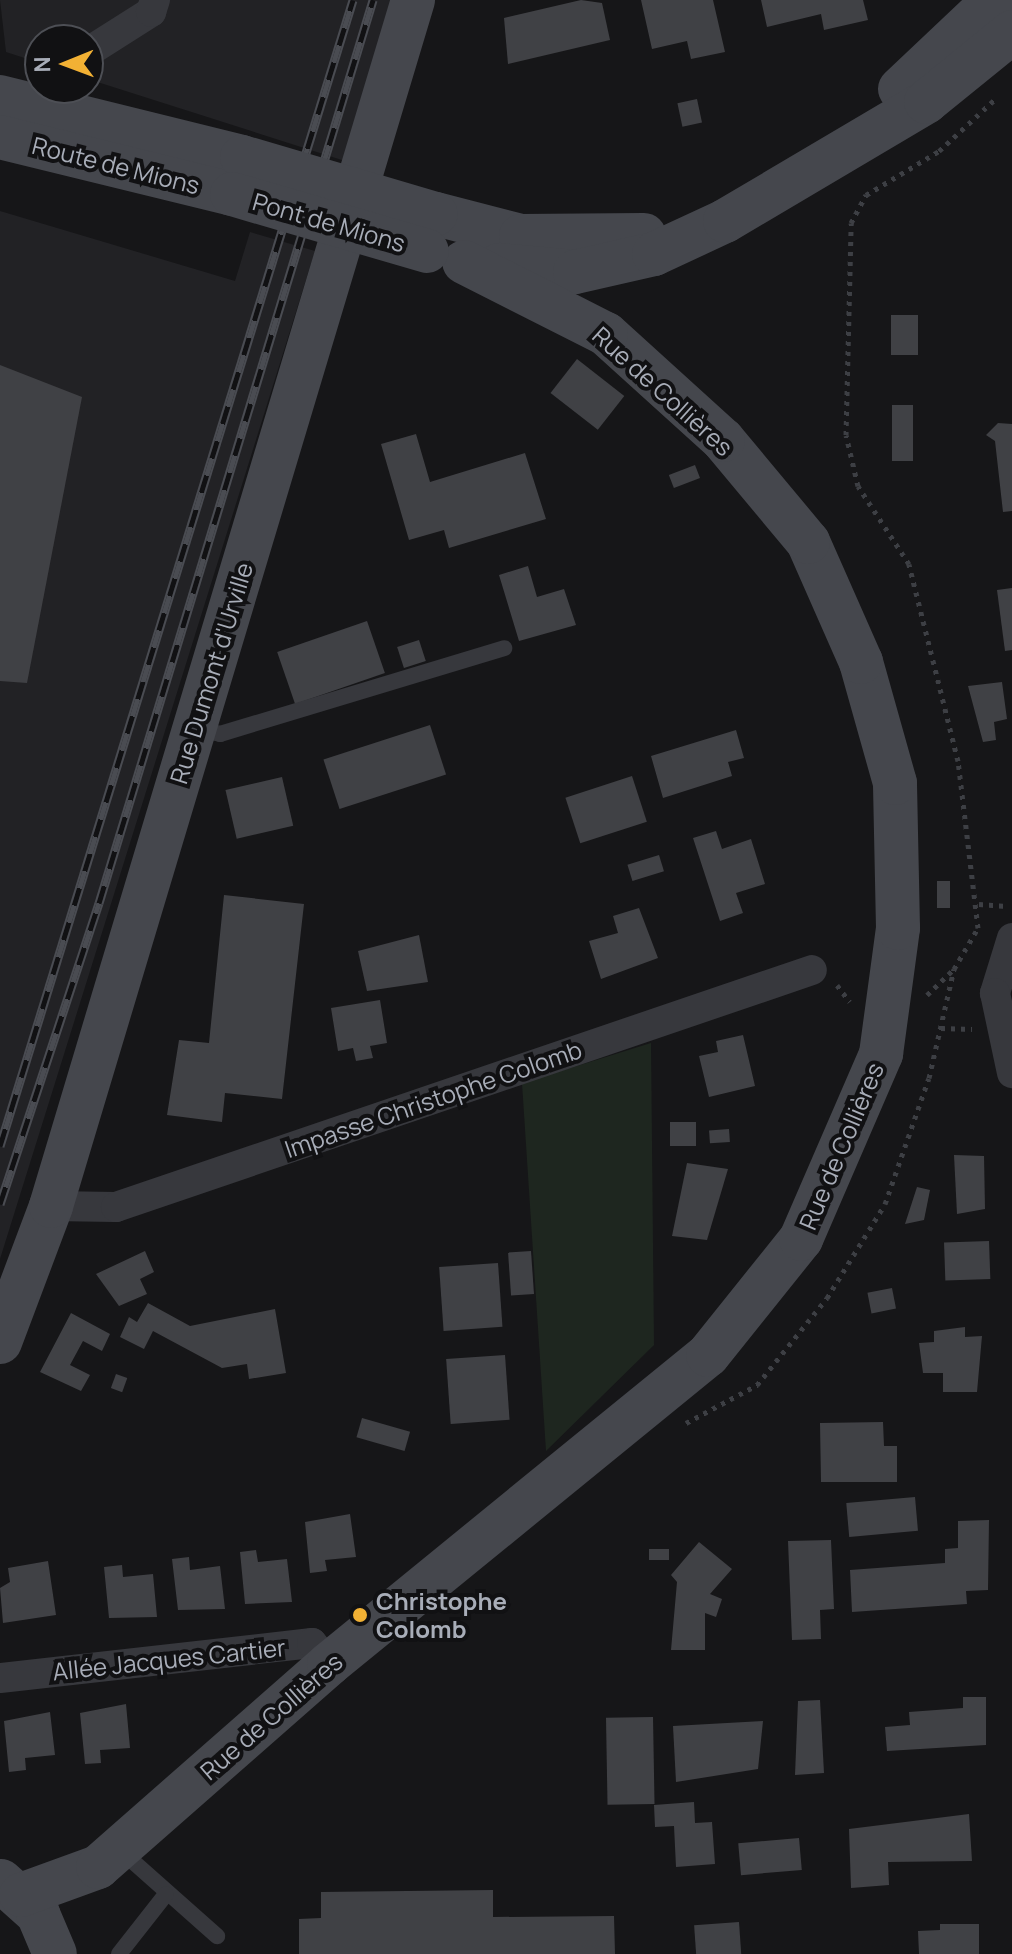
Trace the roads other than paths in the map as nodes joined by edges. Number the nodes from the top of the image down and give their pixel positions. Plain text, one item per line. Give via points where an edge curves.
1 (155, 0) edge
2 (413, 0) edge
3 (994, 0) edge
4 (1012, 32) edge
5 (104, 42) edge
6 (15, 101) edge
7 (0, 137) edge
8 (237, 175) junction
9 (442, 243) junction
10 (504, 648) dead end
11 (195, 728) junction
12 (1012, 938) edge
13 (812, 970) dead end
14 (1012, 1073) edge
15 (51, 1206) junction
16 (0, 1342) edge
17 (329, 1664) junction
18 (0, 1678) edge
19 (118, 1849) junction
20 (11, 1888) edge
21 (166, 1894) junction
22 (217, 1936) dead end
23 (55, 1954) edge
24 (119, 1954) edge

1 - 5 street via 151,12
2 - 11 main road, Rue Dumont d'Urville
3 - 9 main road via 904,86 785,170 680,225 595,240 521,236
4 - 9 main road via 926,102 725,221 654,254 575,272
6 - 8 main road, Route de Mions
7 - 8 main road, Route de Mions
8 - 9 main road, Pont de Mions, bridge
9 - 17 main road, Rue de Collières via 606,334 723,440 808,542 861,662 895,783 898,928 881,1054 801,1239 708,1355
10 - 11 lane via 220,734
11 - 15 main road, Rue Dumont d'Urville
12 - 14 street via 995,993
13 - 15 street, Impasse Christophe Colomb via 116,1207
15 - 16 main road, Rue Dumont d'Urville
17 - 18 street, Allée Jacques Cartier via 312,1643
17 - 19 main road, Rue de Collières
19 - 20 main road, Rue de Collières via 98,1867
19 - 21 lane
20 - 23 main road
21 - 22 lane
21 - 24 lane

